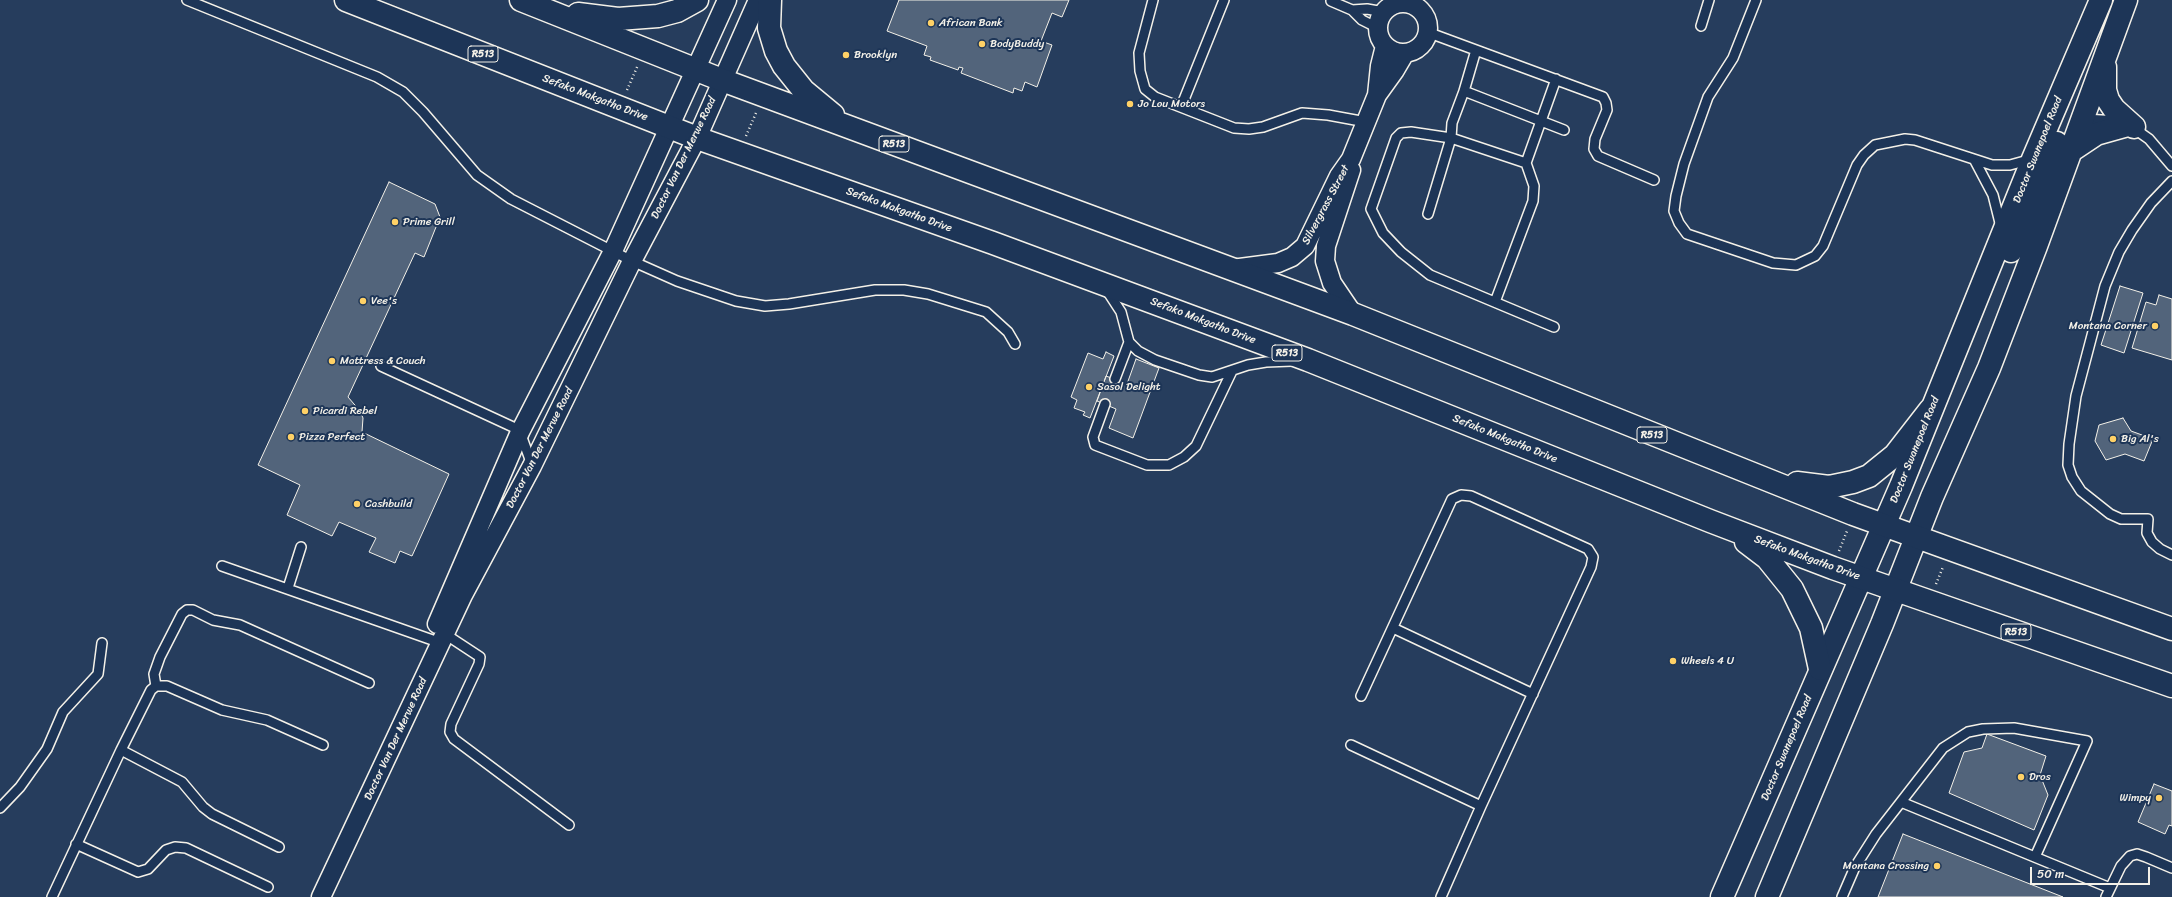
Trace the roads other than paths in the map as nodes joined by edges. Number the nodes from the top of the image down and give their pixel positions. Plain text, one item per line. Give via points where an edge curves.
1 (187, 0) edge
2 (346, 0) edge
3 (521, 0) edge
4 (697, 0) edge
5 (728, 0) edge
6 (758, 0) edge
7 (770, 0) edge
8 (1153, 0) edge
9 (1224, 0) edge
10 (1709, 0) edge
11 (1756, 0) edge
12 (2101, 0) edge
13 (2126, 0) edge
14 (1331, 1) dead end
15 (1422, 6) edge
16 (542, 8) junction
17 (1352, 10) junction
18 (1391, 11) edge
19 (1701, 26) dead end
20 (1427, 32) junction
21 (1385, 46) junction
22 (1476, 50) junction
23 (1405, 53) junction
24 (2105, 54) junction
25 (696, 70) junction
26 (1556, 79) junction
27 (722, 80) junction
28 (1464, 91) junction
29 (1377, 95) junction
30 (1180, 107) junction
31 (2082, 119) junction
32 (1540, 121) junction
33 (1366, 122) junction
34 (2131, 126) junction
35 (669, 127) junction
36 (849, 127) junction
37 (1564, 130) dead end
38 (697, 138) junction
39 (1451, 138) junction
40 (2069, 152) junction
41 (1351, 159) junction
42 (2033, 159) junction
43 (1975, 161) junction
44 (1526, 163) junction
45 (2172, 166) edge
46 (1654, 180) dead end
47 (2172, 181) edge
48 (1428, 214) dead end
49 (2003, 234) junction
50 (613, 251) junction
51 (632, 261) junction
52 (1232, 269) junction
53 (1101, 283) junction
54 (1495, 302) junction
55 (1353, 314) junction
56 (1554, 327) dead end
57 (1964, 332) junction
58 (1129, 342) junction
59 (1015, 344) dead end
60 (1308, 360) junction
61 (381, 366) dead end
62 (1232, 371) junction
63 (1115, 379) dead end
64 (1105, 404) dead end
65 (1930, 410) junction
66 (520, 432) junction
67 (532, 466) junction
68 (1740, 469) junction
69 (1710, 522) junction
70 (1884, 525) junction
71 (1916, 537) junction
72 (301, 547) dead end
73 (2172, 555) edge
74 (222, 566) dead end
75 (1861, 578) junction
76 (288, 588) junction
77 (1895, 590) junction
78 (1393, 628) junction
79 (2172, 629) edge
80 (439, 639) junction
81 (102, 643) dead end
82 (1820, 670) junction
83 (369, 683) dead end
84 (156, 686) junction
85 (2172, 686) edge
86 (1533, 694) junction
87 (1361, 696) dead end
88 (323, 745) dead end
89 (1351, 745) dead end
90 (121, 750) junction
91 (1901, 802) junction
92 (1481, 806) junction
93 (0, 808) edge
94 (570, 825) dead end
95 (76, 844) junction
96 (279, 847) dead end
97 (2035, 857) junction
98 (2172, 868) edge
99 (268, 887) dead end
100 (2110, 888) junction
101 (52, 897) edge
102 (312, 897) edge
103 (321, 897) edge
104 (1441, 897) edge
105 (1722, 897) edge
106 (1767, 897) edge
107 (1842, 897) edge
108 (2106, 897) edge

1 - 50 lane via 377,77 403,92 477,175 511,199
2 - 35 main road, Sefako Makgatho Drive / R513
3 - 16 main road, R513
4 - 16 main road via 670,13 633,19
5 - 25 street, Doctor Van Der Merwe Road
6 - 27 street, Doctor Van Der Merwe Road
7 - 36 main road via 770,34 784,66 810,97
8 - 30 lane via 1139,53 1140,71 1145,89 1155,97
9 - 30 lane
10 - 19 lane
11 - 43 lane via 1733,58 1708,97 1684,164 1674,211 1687,234 1773,263 1796,265 1815,256 1823,246 1857,165 1875,145 1905,139 1915,140
12 - 42 main road, Doctor Swanepoel Road
13 - 24 main road
14 - 17 lane
15 - 18 street via 1411,5
15 - 20 street
16 - 25 main road, R513
17 - 18 lane
17 - 18 lane via 1362,20
18 - 21 street via 1380,38
20 - 22 lane
20 - 23 street via 1422,44
21 - 23 street
21 - 29 street, Silvergrass Street
22 - 26 lane
22 - 28 lane
23 - 29 street, Silvergrass Street
24 - 31 main road
24 - 34 main road via 2105,90 2108,100
25 - 27 main road, R513
25 - 35 street, Doctor Van Der Merwe Road
26 - 32 lane
26 - 46 lane via 1603,97 1606,110 1594,149 1598,156
27 - 36 main road, R513
27 - 38 street, Doctor Van Der Merwe Road
28 - 32 lane
28 - 39 lane via 1452,123
29 - 33 street, Silvergrass Street
30 - 33 lane via 1234,128 1249,129 1302,114 1328,114
31 - 34 lane via 2117,121
31 - 40 main road
31 - 57 main road via 2062,134 2012,250
32 - 37 lane
32 - 44 lane
33 - 41 street, Silvergrass Street
34 - 40 main road via 2096,134
34 - 45 lane via 2149,139
35 - 38 main road, Sefako Makgatho Drive / R513
35 - 50 street, Doctor Van Der Merwe Road
36 - 52 main road, R513
38 - 51 street, Doctor Van Der Merwe Road
38 - 53 main road, Sefako Makgatho Drive / R513
39 - 44 lane
39 - 48 lane
39 - 54 lane via 1401,133 1396,138 1371,209 1383,233 1401,252 1430,275
40 - 71 main road via 1989,368
41 - 52 street, Silvergrass Street via 1339,176 1312,236 1302,250 1288,260 1278,263
41 - 55 street, Silvergrass Street via 1349,180 1328,242 1325,261 1332,282
42 - 43 lane via 2002,166
42 - 49 main road, Doctor Swanepoel Road
43 - 49 lane via 1993,195
44 - 54 lane via 1534,186 1533,201
47 - 73 lane via 2151,203 2132,230 2119,252 2105,286 2076,396 2068,465 2081,491 2110,514 2121,519 2148,519 2147,533 2152,542
49 - 57 main road, Doctor Swanepoel Road
50 - 51 lane
50 - 66 street, Doctor Van Der Merwe Road
51 - 59 lane via 677,281 736,301 765,306 875,290 904,290 928,294 986,312 1008,332
51 - 67 street, Doctor Van Der Merwe Road
52 - 55 main road, R513
53 - 58 lane via 1121,312
53 - 60 main road, Sefako Makgatho Drive / R513
54 - 56 lane
55 - 68 main road, R513
57 - 65 main road, Doctor Swanepoel Road
58 - 62 lane via 1149,358 1199,375 1217,376
58 - 63 lane
60 - 62 lane via 1266,362
60 - 69 main road, Sefako Makgatho Drive / R513
61 - 66 lane via 505,422
62 - 64 lane via 1196,446 1184,457 1169,465 1148,465 1095,445 1093,437
65 - 68 main road via 1908,441 1890,460 1875,472 1853,482 1829,487 1816,486
65 - 70 main road, Doctor Swanepoel Road
66 - 67 lane
66 - 80 street, Doctor Van Der Merwe Road
67 - 80 street, Doctor Van Der Merwe Road
68 - 70 main road, R513
69 - 75 main road, Sefako Makgatho Drive / R513
69 - 82 main road via 1757,550 1782,574 1804,611 1815,642
70 - 71 main road, R513
70 - 75 main road, Doctor Swanepoel Road
71 - 77 main road
71 - 79 main road, R513
72 - 76 lane
74 - 76 lane
75 - 77 main road, Sefako Makgatho Drive / R513
75 - 82 main road, Doctor Swanepoel Road
76 - 80 lane
77 - 85 main road, Sefako Makgatho Drive / R513
77 - 106 main road
78 - 86 lane
78 - 86 lane via 1452,499 1461,495 1471,496 1565,538 1588,549 1593,557 1588,574
78 - 87 lane
80 - 94 lane via 480,657 451,724 450,732 454,739
80 - 102 street, Doctor Van Der Merwe Road
80 - 103 street, Doctor Van Der Merwe Road
81 - 93 lane via 98,674 63,712 47,748 14,795
82 - 105 main road, Doctor Swanepoel Road
83 - 84 lane via 240,625 213,620 193,610 187,610 182,614 160,657 154,674
84 - 88 lane via 167,686 222,710 267,720
84 - 90 lane
86 - 92 lane
89 - 92 lane
90 - 95 lane
90 - 96 lane via 182,782 203,808 212,814
91 - 97 lane
91 - 97 lane via 1943,748 1968,732 2014,728 2087,742
91 - 107 lane via 1855,867
92 - 104 lane
95 - 99 lane via 138,872 148,869 166,850 175,846 186,848
95 - 101 lane
97 - 100 lane
98 - 100 lane via 2137,854 2130,856 2121,866
100 - 108 lane

